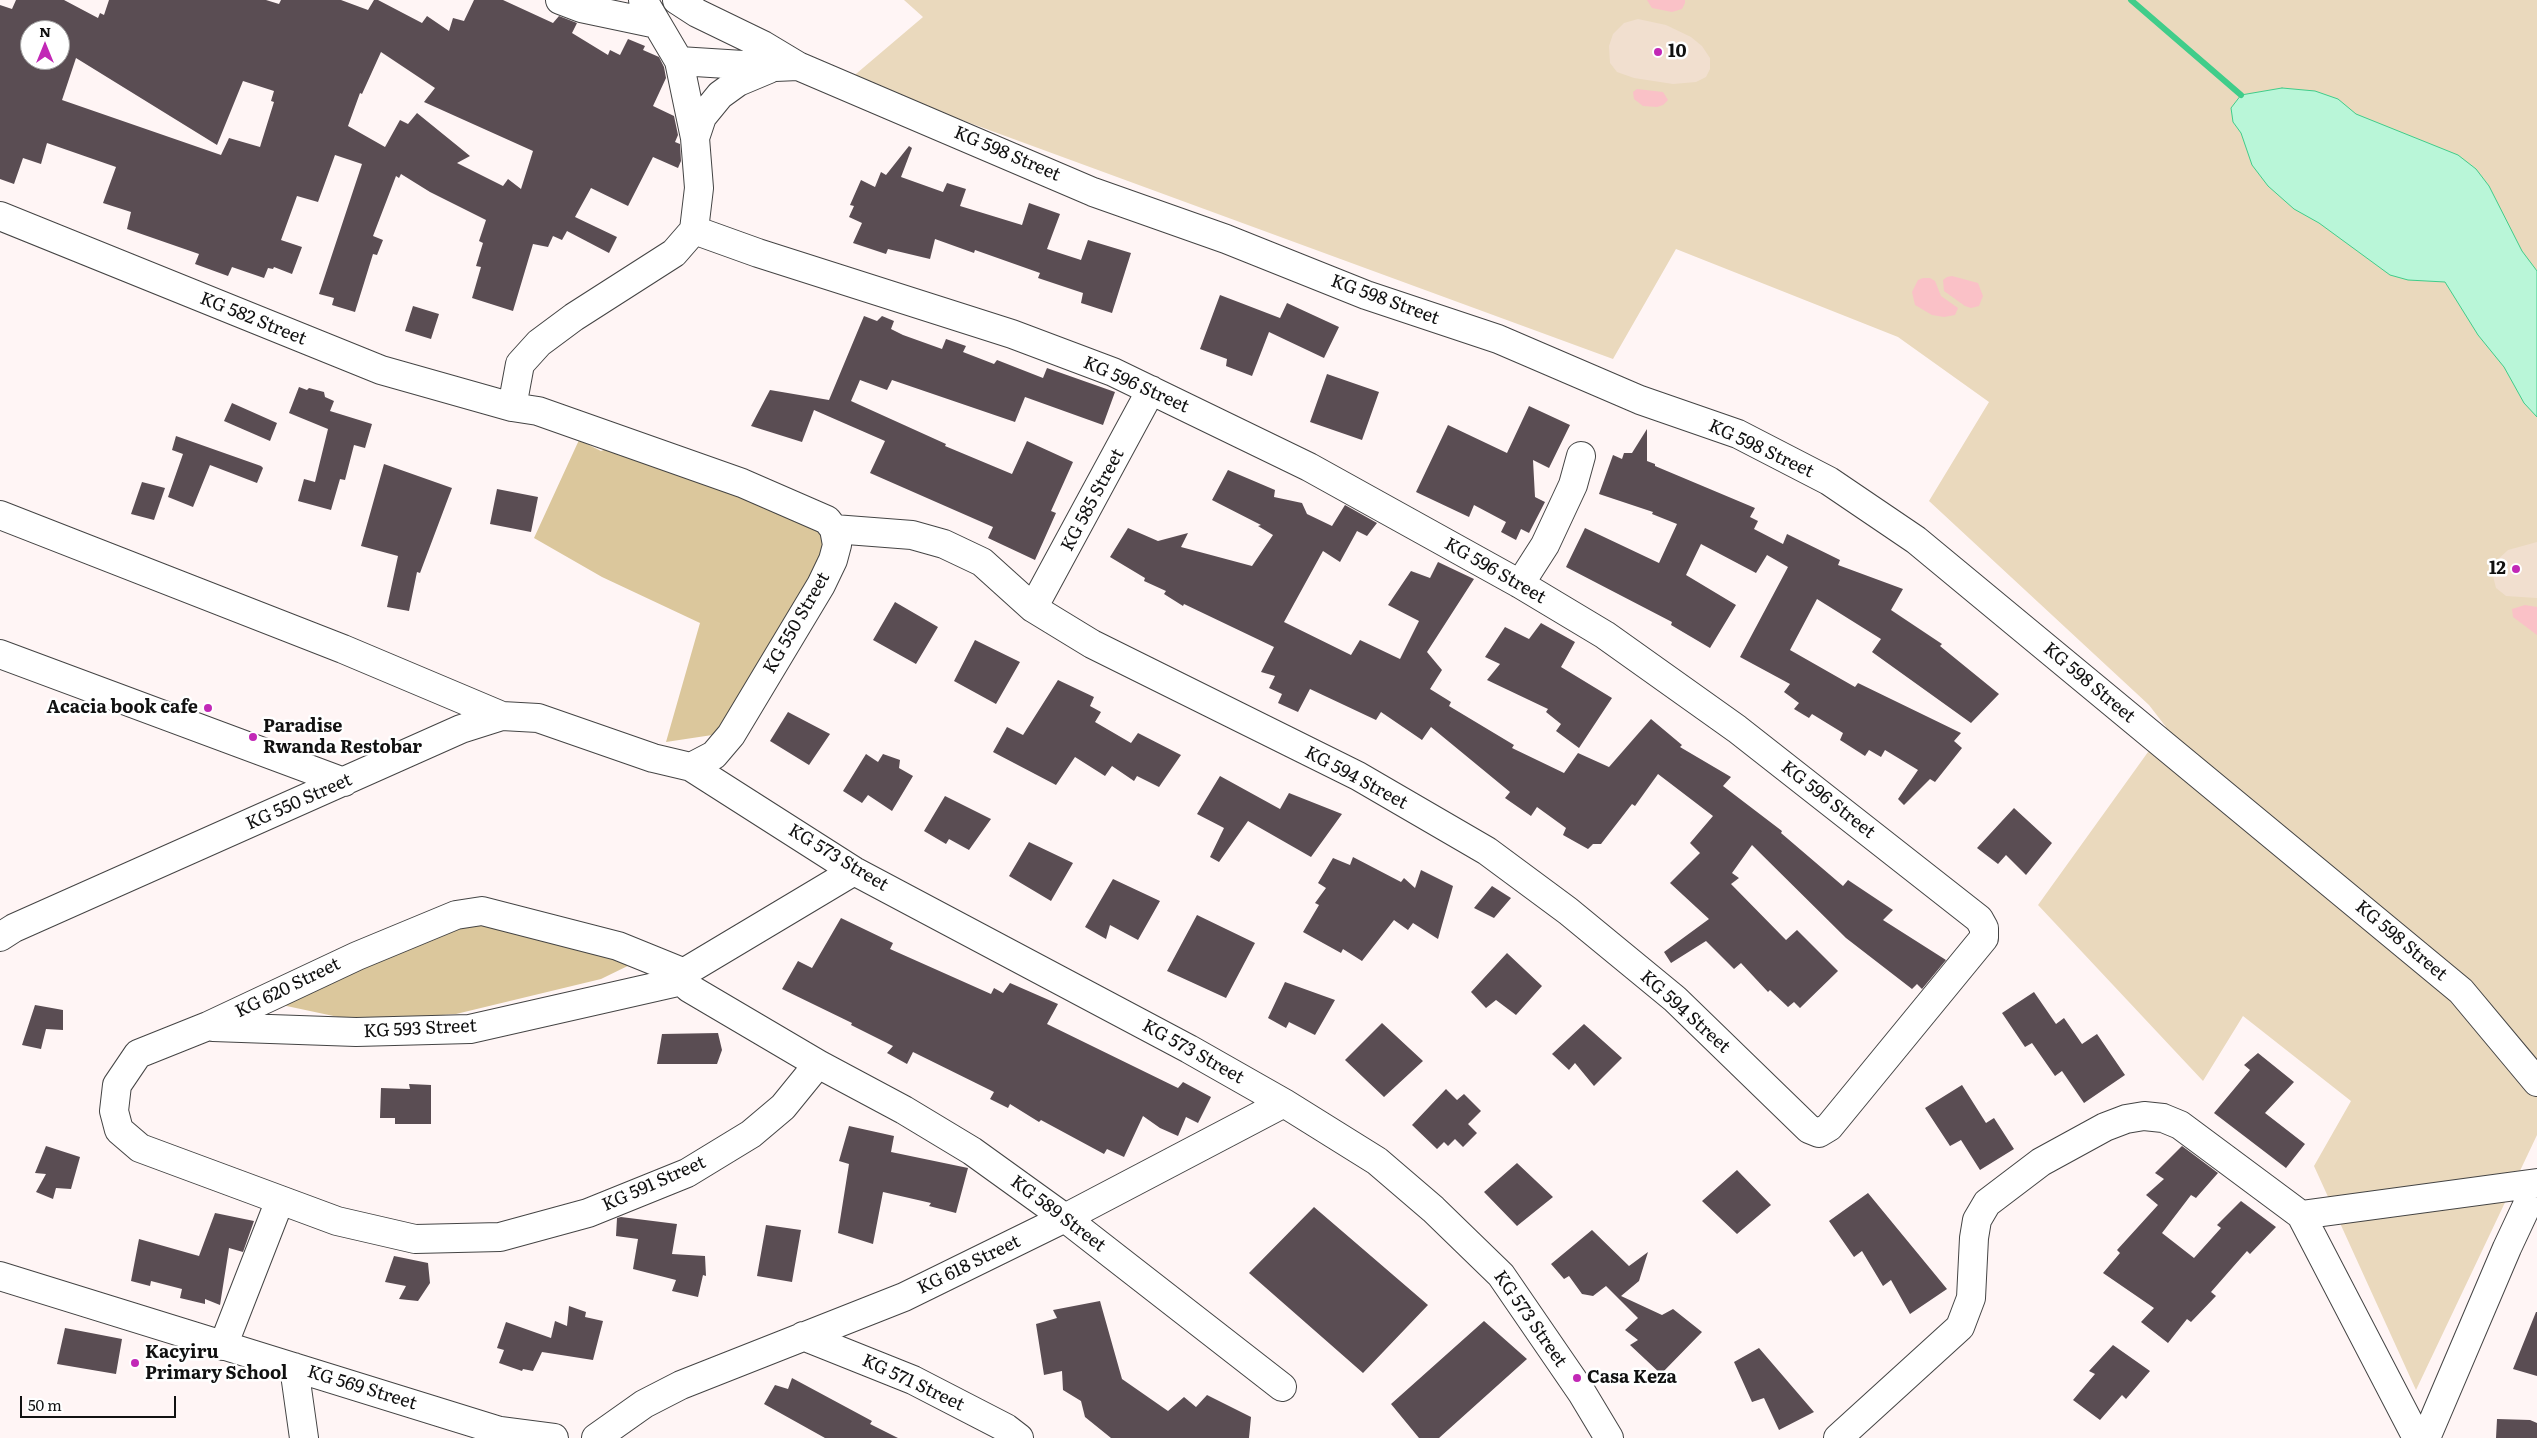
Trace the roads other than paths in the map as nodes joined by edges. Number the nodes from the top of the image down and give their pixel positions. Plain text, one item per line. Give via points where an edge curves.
1 (560, 0) edge
2 (643, 0) edge
3 (678, 0) edge
4 (657, 24) junction
5 (731, 31) junction
6 (679, 61) junction
7 (786, 66) junction
8 (695, 138) junction
9 (0, 216) edge
10 (694, 230) junction
11 (1150, 390) junction
12 (512, 407) junction
13 (1581, 456) dead end
14 (0, 515) edge
15 (834, 529) junction
16 (1520, 584) junction
17 (1033, 608) junction
18 (0, 654) edge
19 (502, 716) junction
20 (691, 767) junction
21 (344, 782) junction
22 (854, 871) junction
23 (0, 937) edge
24 (686, 977) junction
25 (208, 1026) junction
26 (818, 1064) junction
27 (2537, 1082) edge
28 (1284, 1103) junction
29 (1819, 1133) joint
30 (2537, 1184) edge
31 (280, 1200) junction
32 (2301, 1215) junction
33 (1065, 1218) junction
34 (0, 1276) edge
35 (803, 1336) junction
36 (224, 1346) junction
37 (294, 1368) junction
38 (1282, 1387) dead end
39 (304, 1438) edge
40 (554, 1438) edge
41 (596, 1438) edge
42 (1019, 1438) edge
43 (1609, 1438) edge
44 (1838, 1438) edge
45 (2417, 1438) edge
46 (2426, 1438) edge

1 - 4 street via 581,8
2 - 4 street
3 - 5 street, KG 598 Street
4 - 6 street
5 - 6 street via 716,34
5 - 7 street, KG 598 Street via 763,45
6 - 7 street, KG 598 Street
6 - 8 street
7 - 8 street via 738,82 720,95 702,117
7 - 27 street, KG 598 Street via 1093,192 1226,239 1366,295 1498,339 1640,400 1738,434 1830,481 1916,540 2461,991
8 - 10 street via 699,188
9 - 12 street, KG 582 Street via 381,370
10 - 11 street, KG 596 Street via 1012,334 1113,372
10 - 12 street via 674,253 539,343 520,364
11 - 16 street, KG 596 Street via 1309,467
11 - 17 street, KG 585 Street
12 - 15 street via 538,411 742,484 827,520
13 - 16 street via 1573,485 1545,545
14 - 19 street via 343,649
15 - 17 street, KG 594 Street via 912,535 944,544 982,562
15 - 20 street, KG 550 Street via 837,545 834,560 736,727 714,755
16 - 29 street, KG 596 Street via 1605,635 1737,729 1979,919 1984,928 1984,938 1829,1127
17 - 29 street, KG 594 Street via 1092,644 1358,776 1487,851 1568,911 1675,999 1809,1129
18 - 21 street
19 - 20 street, KG 550 Street via 538,718 652,758
19 - 21 street, KG 550 Street via 477,723
20 - 22 street, KG 573 Street
21 - 23 street, KG 550 Street
22 - 24 street via 690,969
22 - 28 street, KG 573 Street via 1190,1049
24 - 25 street, KG 593 Street via 470,1029 356,1032
24 - 25 street, KG 620 Street via 618,946 482,911 456,915 357,956
24 - 26 street via 689,988
25 - 31 street, KG 620 Street via 138,1054 117,1085 114,1110 119,1130 140,1148
26 - 31 street, KG 591 Street via 783,1107 751,1134 687,1173 588,1213 500,1238 415,1239 336,1220
26 - 33 street, KG 589 Street via 972,1151
28 - 33 street, KG 618 Street
28 - 43 street, KG 573 Street via 1377,1161 1433,1209 1501,1275
30 - 32 street
30 - 46 street
31 - 36 street
32 - 44 street via 2180,1125 2163,1118 2144,1116 2105,1127 2041,1162 1987,1202 1977,1220 1971,1298 1960,1327
32 - 45 street
33 - 35 street, KG 618 Street via 904,1297
33 - 38 street, KG 589 Street
34 - 36 street, KG 569 Street
35 - 41 street, KG 618 Street via 681,1385 644,1404
35 - 42 street, KG 571 Street via 913,1380 1006,1428
36 - 37 street, KG 569 Street
37 - 39 street
37 - 40 street, KG 569 Street via 500,1431

